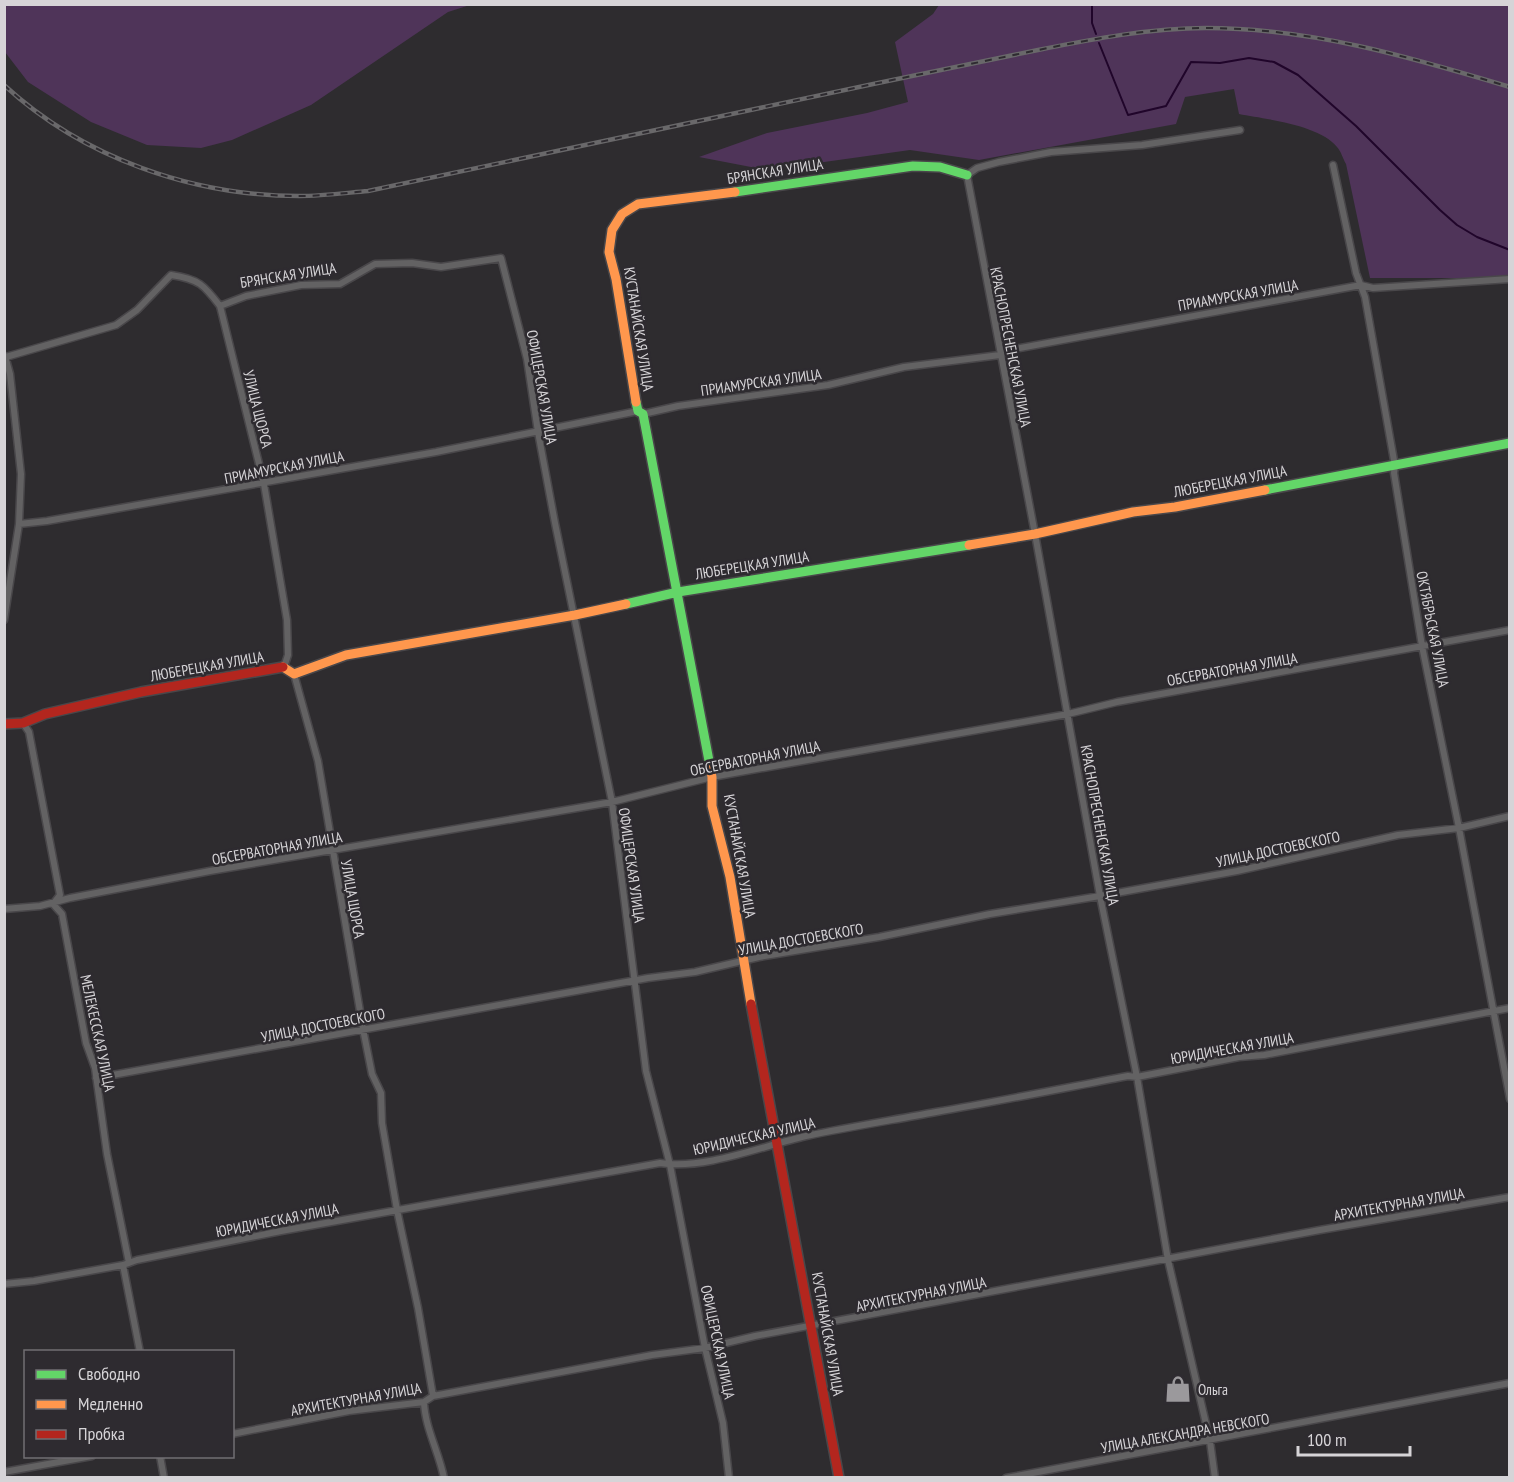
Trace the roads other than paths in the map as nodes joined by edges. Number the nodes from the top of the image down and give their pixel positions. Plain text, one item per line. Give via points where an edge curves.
1 (1240, 130) dead end
2 (1333, 165) dead end
3 (967, 175) junction
4 (609, 244) joint
5 (501, 258) joint
6 (1509, 279) edge
7 (1361, 285) junction
8 (220, 306) junction
9 (1000, 355) junction
10 (5, 356) edge
11 (640, 412) junction
12 (538, 432) junction
13 (1509, 443) edge
14 (1395, 466) junction
15 (264, 484) junction
16 (19, 524) junction
17 (1035, 534) junction
18 (678, 592) junction
19 (575, 615) junction
20 (4, 620) edge
21 (1509, 630) edge
22 (1422, 646) junction
23 (284, 667) junction
24 (294, 674) junction
25 (1068, 714) junction
26 (23, 723) junction
27 (4, 724) edge
28 (712, 777) junction
29 (612, 802) junction
30 (1509, 816) edge
31 (1459, 828) junction
32 (332, 851) junction
33 (1100, 896) junction
34 (53, 904) junction
35 (4, 909) edge
36 (743, 961) junction
37 (635, 980) junction
38 (1509, 1008) edge
39 (1492, 1012) junction
40 (363, 1029) junction
41 (1137, 1077) junction
42 (96, 1078) junction
43 (1509, 1099) edge
44 (776, 1144) junction
45 (670, 1165) junction
46 (1509, 1197) edge
47 (397, 1210) junction
48 (1168, 1260) junction
49 (126, 1264) junction
50 (4, 1284) edge
51 (810, 1327) junction
52 (705, 1348) junction
53 (140, 1350) edge
54 (1509, 1383) edge
55 (433, 1396) junction
56 (424, 1402) junction
57 (234, 1434) edge
58 (1210, 1441) junction
59 (81, 1458) edge
60 (160, 1458) edge
61 (4, 1472) edge
62 (164, 1478) edge
63 (444, 1478) edge
64 (729, 1478) edge
65 (839, 1478) edge
66 (1005, 1478) edge
67 (1215, 1478) edge

1 - 3 street via 1142,145 1051,152 977,168
2 - 7 street, ОКТЯБРЬСКАЯ УЛИЦА
3 - 4 street, БРЯНСКАЯ УЛИЦА via 940,167 913,166 638,204 622,214 612,229
3 - 9 street, КРАСНОПРЕСНЕНСКАЯ УЛИЦА
4 - 11 street, КУСТАНАЙСКАЯ УЛИЦА
5 - 8 street, БРЯНСКАЯ УЛИЦА via 441,267 375,264 340,284 301,285 246,296
5 - 12 street, ОФИЦЕРСКАЯ УЛИЦА via 527,359
6 - 7 street, ПРИАМУРСКАЯ УЛИЦА via 1372,288
7 - 9 street, ПРИАМУРСКАЯ УЛИЦА via 1010,350
7 - 14 street, ОКТЯБРЬСКАЯ УЛИЦА
8 - 10 street via 203,284 171,275 137,310 116,325
8 - 15 street, УЛИЦА ЩОРСА
9 - 11 street, ПРИАМУРСКАЯ УЛИЦА via 904,367 828,385
9 - 17 street, КРАСНОПРЕСНЕНСКАЯ УЛИЦА
10 - 16 street via 21,474
11 - 12 street, ПРИАМУРСКАЯ УЛИЦА
11 - 18 street, КУСТАНАЙСКАЯ УЛИЦА
12 - 15 street, ПРИАМУРСКАЯ УЛИЦА
12 - 19 street, ОФИЦЕРСКАЯ УЛИЦА
13 - 14 street, ЛЮБЕРЕЦКАЯ УЛИЦА
14 - 17 street, ЛЮБЕРЕЦКАЯ УЛИЦА via 1133,512
14 - 22 street, ОКТЯБРЬСКАЯ УЛИЦА
15 - 16 street, ПРИАМУРСКАЯ УЛИЦА
15 - 23 street, УЛИЦА ЩОРСА via 287,620 288,655
16 - 20 street
17 - 18 street, ЛЮБЕРЕЦКАЯ УЛИЦА
17 - 25 street, КРАСНОПРЕСНЕНСКАЯ УЛИЦА
18 - 19 street, ЛЮБЕРЕЦКАЯ УЛИЦА
18 - 28 street, КУСТАНАЙСКАЯ УЛИЦА
19 - 24 street, ЛЮБЕРЕЦКАЯ УЛИЦА via 346,655
19 - 29 street, ОФИЦЕРСКАЯ УЛИЦА
21 - 22 street, ОБСЕРВАТОРНАЯ УЛИЦА
22 - 25 street, ОБСЕРВАТОРНАЯ УЛИЦА
22 - 31 street, ОКТЯБРЬСКАЯ УЛИЦА
23 - 24 street
23 - 26 street, ЛЮБЕРЕЦКАЯ УЛИЦА via 141,692 45,714
24 - 32 street, УЛИЦА ЩОРСА via 318,761
25 - 28 street, ОБСЕРВАТОРНАЯ УЛИЦА
25 - 33 street, КРАСНОПРЕСНЕНСКАЯ УЛИЦА
26 - 27 street, ЛЮБЕРЕЦКАЯ УЛИЦА
26 - 34 street via 29,732 57,869 60,896
28 - 29 street, ОБСЕРВАТОРНАЯ УЛИЦА
28 - 36 street, КУСТАНАЙСКАЯ УЛИЦА via 712,806 730,878
29 - 32 street, ОБСЕРВАТОРНАЯ УЛИЦА
29 - 37 street, ОФИЦЕРСКАЯ УЛИЦА
30 - 31 street, УЛИЦА ДОСТОЕВСКОГО
31 - 33 street, УЛИЦА ДОСТОЕВСКОГО via 1398,835
31 - 39 street, ОКТЯБРЬСКАЯ УЛИЦА
32 - 34 street, ОБСЕРВАТОРНАЯ УЛИЦА via 210,871
32 - 40 street, УЛИЦА ЩОРСА
33 - 36 street, УЛИЦА ДОСТОЕВСКОГО
33 - 41 street, КРАСНОПРЕСНЕНСКАЯ УЛИЦА
34 - 35 street, ОБСЕРВАТОРНАЯ УЛИЦА
34 - 42 street, МЕЛЕКЕССКАЯ УЛИЦА via 62,914
36 - 37 street, УЛИЦА ДОСТОЕВСКОГО
36 - 44 street, КУСТАНАЙСКАЯ УЛИЦА
37 - 40 street, УЛИЦА ДОСТОЕВСКОГО
37 - 45 street, ОФИЦЕРСКАЯ УЛИЦА via 646,1071
38 - 39 street, ЮРИДИЧЕСКАЯ УЛИЦА
39 - 41 street, ЮРИДИЧЕСКАЯ УЛИЦА
39 - 43 street, ОКТЯБРЬСКАЯ УЛИЦА
40 - 42 street, УЛИЦА ДОСТОЕВСКОГО
40 - 47 street, УЛИЦА ЩОРСА via 372,1074 381,1093 382,1123
41 - 44 street, ЮРИДИЧЕСКАЯ УЛИЦА via 885,1120
41 - 48 street, КРАСНОПРЕСНЕНСКАЯ УЛИЦА
42 - 49 street, МЕЛЕКЕССКАЯ УЛИЦА
44 - 45 street, ЮРИДИЧЕСКАЯ УЛИЦА via 742,1154
44 - 51 street, КУСТАНАЙСКАЯ УЛИЦА
45 - 47 street, ЮРИДИЧЕСКАЯ УЛИЦА via 660,1163
45 - 52 street, ОФИЦЕРСКАЯ УЛИЦА
46 - 48 street, АРХИТЕКТУРНАЯ УЛИЦА
47 - 49 street, ЮРИДИЧЕСКАЯ УЛИЦА
47 - 55 street, УЛИЦА ЩОРСА
48 - 51 street, АРХИТЕКТУРНАЯ УЛИЦА
48 - 58 street, КРАСНОПРЕСНЕНСКАЯ УЛИЦА
49 - 50 street, ЮРИДИЧЕСКАЯ УЛИЦА
49 - 53 street, МЕЛЕКЕССКАЯ УЛИЦА
51 - 52 street, АРХИТЕКТУРНАЯ УЛИЦА
51 - 65 street, КУСТАНАЙСКАЯ УЛИЦА
52 - 55 street, АРХИТЕКТУРНАЯ УЛИЦА
52 - 64 street, ОФИЦЕРСКАЯ УЛИЦА via 723,1423
54 - 58 street, УЛИЦА АЛЕКСАНДРА НЕВСКОГО
55 - 56 street, АРХИТЕКТУРНАЯ УЛИЦА
56 - 57 street, АРХИТЕКТУРНАЯ УЛИЦА via 349,1411
56 - 63 street
58 - 66 street, УЛИЦА АЛЕКСАНДРА НЕВСКОГО
58 - 67 street, КРАСНОПРЕСНЕНСКАЯ УЛИЦА
59 - 61 street
60 - 62 street

